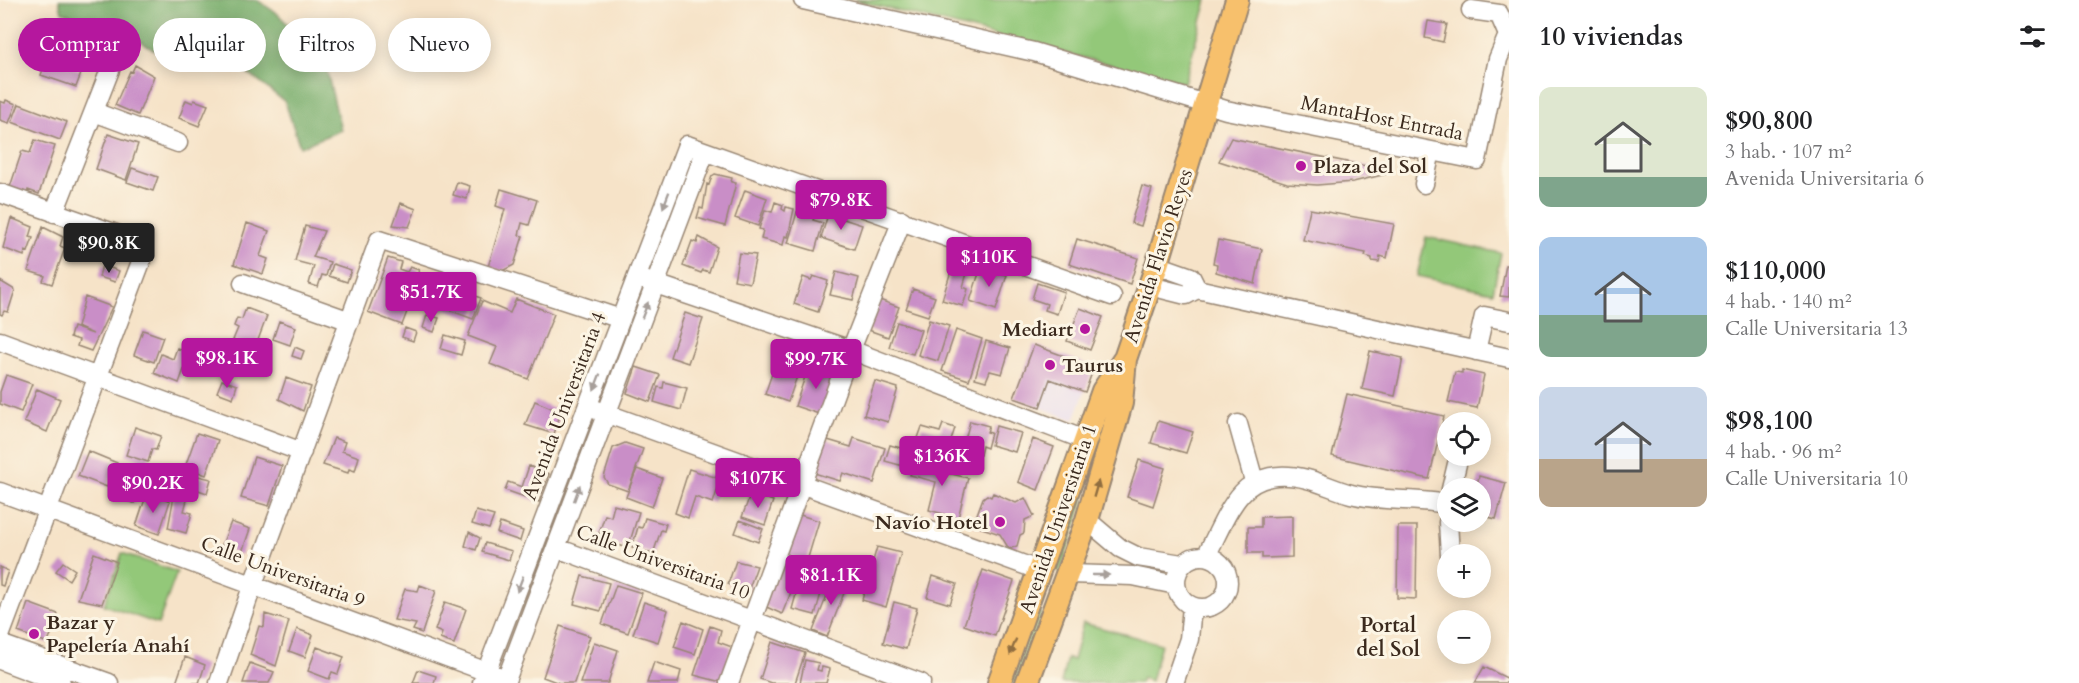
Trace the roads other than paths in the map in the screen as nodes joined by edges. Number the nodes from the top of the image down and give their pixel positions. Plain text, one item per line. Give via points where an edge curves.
1 (803, 0) edge
2 (1236, 0) edge
3 (1471, 9) dead end
4 (109, 72) edge
5 (1207, 104) junction
6 (94, 112) junction
7 (178, 143) dead end
8 (1431, 151) junction
9 (705, 152) junction
10 (1424, 184) dead end
11 (0, 193) edge
12 (54, 213) junction
13 (902, 220) junction
14 (1153, 275) junction
15 (637, 277) junction
16 (243, 283) dead end
17 (656, 284) junction
18 (1112, 296) dead end
19 (621, 319) junction
20 (350, 321) junction
21 (1509, 321) edge
22 (0, 341) edge
23 (851, 350) junction
24 (1476, 351) junction
25 (1509, 358) edge
26 (1125, 359) junction
27 (98, 376) junction
28 (588, 407) junction
29 (606, 413) junction
30 (1238, 424) dead end
31 (1085, 440) junction
32 (302, 452) junction
33 (1254, 481) junction
34 (802, 484) junction
35 (0, 492) edge
36 (1437, 503) edge
37 (46, 509) junction
38 (1088, 520) junction
39 (532, 555) junction
40 (554, 555) junction
41 (1206, 555) junction
42 (1138, 557) junction
43 (1182, 564) junction
44 (1041, 571) junction
45 (1069, 574) junction
46 (1133, 576) junction
47 (252, 584) junction
48 (1176, 585) junction
49 (1192, 606) junction
50 (754, 619) junction
51 (0, 636) edge
52 (0, 644) edge
53 (0, 660) edge
54 (484, 677) edge
55 (510, 682) edge
56 (61, 683) edge
57 (109, 683) edge
58 (219, 683) edge
59 (729, 683) edge
60 (921, 683) edge
61 (999, 683) edge
62 (1027, 683) edge
63 (1174, 683) edge

1 - 5 street, MantaHost Entrada via 1034,52
2 - 5 main road, Avenida Flavio Reyes
3 - 8 street, MantaHost Entrada via 1499,14 1508,35 1498,59 1477,160
4 - 6 street
5 - 8 street, MantaHost Entrada
5 - 14 main road, Avenida Flavio Reyes
6 - 7 street
6 - 12 street
8 - 10 street
9 - 13 street
9 -> 15 street, Avenida Universitaria 4 via 687,145
9 - 17 street
11 - 12 street
12 - 27 street via 132,240 141,252 141,266
13 - 18 street
13 - 23 street
14 - 24 street via 1186,295 1197,289
14 - 26 main road, Avenida Flavio Reyes
15 - 17 street
15 - 19 street, Avenida Universitaria 4
16 - 20 street
17 - 23 street
29 -> 17 street
19 - 20 street via 380,240
19 -> 28 street, Avenida Universitaria 4
20 - 32 street
21 - 24 street via 1484,316
22 - 27 street
23 - 31 street
23 - 34 street
24 - 25 street
26 - 31 main road, Avenida Universitaria 1 via 1103,392
38 -> 26 main road, Avenida Flavio Reyes via 1120,403
27 - 32 street
27 - 37 street
28 - 29 street
28 - 39 street, Avenida Universitaria 4
29 - 34 street
40 -> 29 street
30 - 33 street
31 - 44 main road, Avenida Universitaria 1
32 - 47 street
33 - 36 street via 1288,476 1351,494
33 - 41 street via 1228,510
34 - 44 street
34 - 50 street
35 - 37 street, Calle Universitaria 9
37 - 47 street, Calle Universitaria 9
37 - 51 street
38 - 42 street via 1120,548
38 - 45 main road, Avenida Flavio Reyes
39 - 40 street, Calle Universitaria 10
39 -> 54 street, Avenida Universitaria 4
40 - 50 street, Calle Universitaria 10
40 - 55 street
41 - 43 street
41 - 49 street via 1223,566 1227,587 1214,605
42 - 43 street
42 - 46 street
43 - 48 street
44 -> 61 main road, Avenida Universitaria 1
45 -> 46 street
45 - 62 main road, Avenida Flavio Reyes
46 - 48 street
47 - 54 street, Calle Universitaria 9
47 - 58 street
48 - 49 street via 1183,600
49 - 63 street via 1189,639
50 - 59 street
50 - 60 street, Calle Universitaria 10
52 - 57 street
53 - 56 street
54 - 55 street, Calle Universitaria 9

